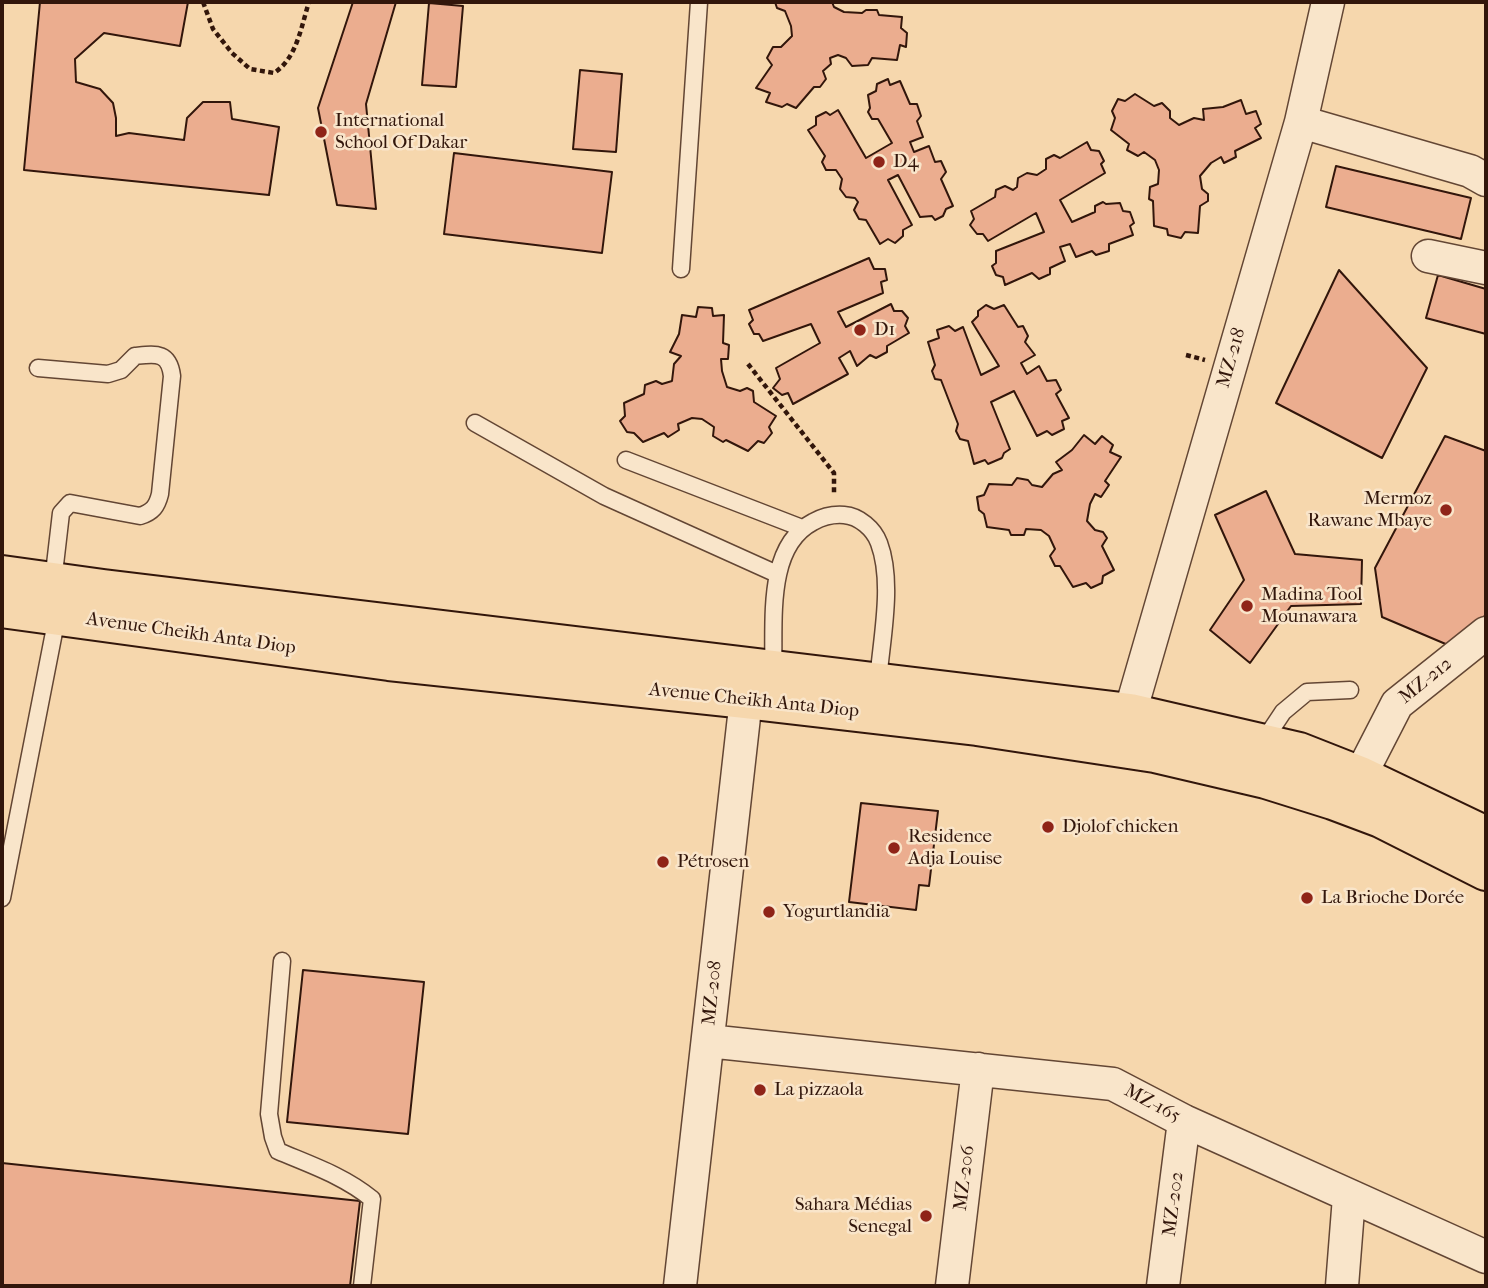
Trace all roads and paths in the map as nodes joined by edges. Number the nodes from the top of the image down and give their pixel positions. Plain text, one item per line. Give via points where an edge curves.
1 (203, 2) edge
2 (309, 2) edge
3 (699, 2) edge
4 (1328, 2) edge
5 (1301, 122) junction
6 (1486, 180) edge
7 (1428, 256) dead end
8 (1486, 268) edge
9 (681, 269) dead end
10 (748, 364) dead end
11 (38, 368) dead end
12 (475, 423) dead end
13 (626, 460) dead end
14 (834, 516) junction
15 (802, 528) junction
16 (777, 574) junction
17 (2, 575) edge
18 (55, 600) junction
19 (2, 608) edge
20 (1486, 634) edge
21 (773, 670) junction
22 (878, 682) junction
23 (1350, 690) dead end
24 (746, 699) junction
25 (1130, 713) junction
26 (1263, 742) junction
27 (1360, 776) junction
28 (1486, 836) edge
29 (1486, 871) edge
30 (3, 890) edge
31 (282, 961) dead end
32 (708, 1041) junction
33 (978, 1069) junction
34 (1184, 1121) junction
35 (1349, 1197) junction
36 (1486, 1256) edge
37 (362, 1286) edge
38 (680, 1286) edge
39 (952, 1286) edge
40 (1163, 1286) edge
41 (1342, 1286) edge

1 - 2 path via 213,29 232,53 250,69 274,73 286,65
3 - 9 lane
4 - 5 street, MZ-218
5 - 6 street via 1470,171
5 - 25 street, MZ-218
7 - 8 street
10 - 14 path via 834,473
11 - 18 lane via 108,374 121,370 135,356 154,354 171,365 172,376 157,506 140,516 70,503 61,513
12 - 16 lane via 604,496
13 - 15 lane
14 - 15 lane
14 - 22 lane via 864,522 878,541 884,563
15 - 16 lane via 784,549
16 - 21 lane
17 - 18 main road, Avenue Cheikh Anta Diop
18 - 19 main road, Avenue Cheikh Anta Diop
18 - 21 main road, Avenue Cheikh Anta Diop
18 - 24 main road, Avenue Cheikh Anta Diop via 99,621 389,661
18 - 30 lane
20 - 27 street, MZ-212 via 1396,704
21 - 22 main road, Avenue Cheikh Anta Diop
22 - 25 main road, Avenue Cheikh Anta Diop
23 - 26 lane via 1307,692 1283,712
24 - 29 main road, Avenue Cheikh Anta Diop via 1093,742 1217,767 1381,818
24 - 32 street, MZ-208
25 - 26 main road, Avenue Cheikh Anta Diop
26 - 27 main road, Avenue Cheikh Anta Diop
27 - 28 main road, Avenue Cheikh Anta Diop
31 - 37 lane via 269,1114 273,1137 278,1151 338,1175 372,1199
32 - 33 street, MZ-165
32 - 38 street, MZ-208
33 - 34 street, MZ-165 via 1113,1084
33 - 39 street, MZ-206
34 - 35 street, MZ-165
34 - 40 street, MZ-202
35 - 36 street, MZ-165
35 - 41 street

